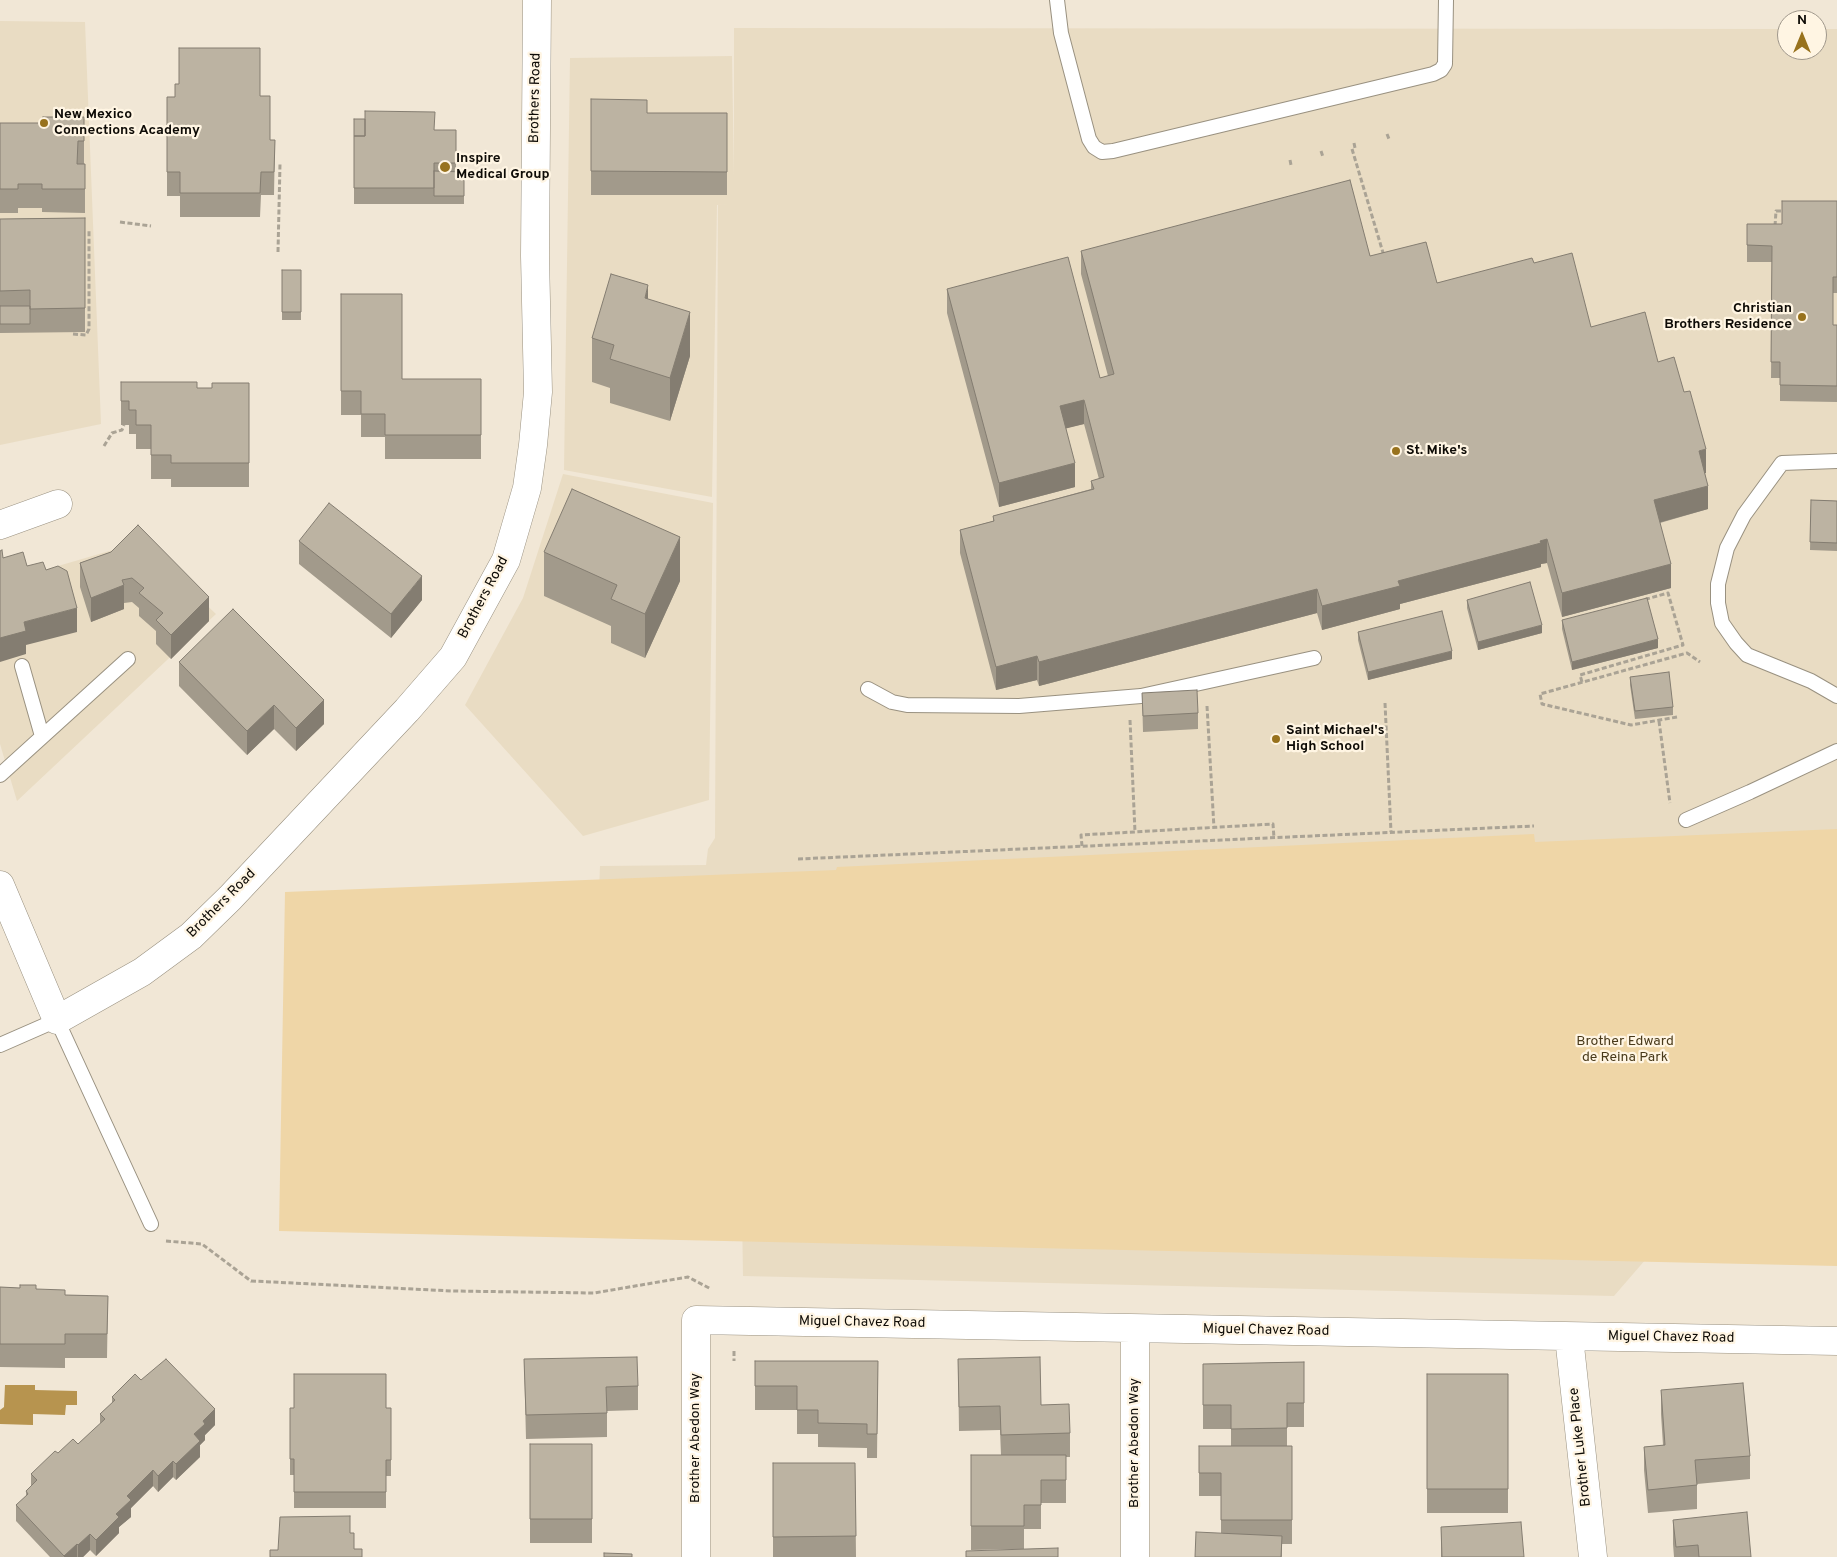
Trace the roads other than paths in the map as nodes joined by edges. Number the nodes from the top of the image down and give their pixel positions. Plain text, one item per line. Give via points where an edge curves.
1 (537, 0) edge
2 (1056, 0) edge
3 (1446, 0) edge
4 (1837, 461) edge
5 (58, 504) dead end
6 (0, 525) edge
7 (1314, 658) dead end
8 (128, 659) dead end
9 (22, 666) dead end
10 (868, 689) dead end
11 (1837, 696) edge
12 (42, 736) junction
13 (1837, 751) edge
14 (0, 774) edge
15 (1686, 820) dead end
16 (0, 884) edge
17 (57, 1020) junction
18 (0, 1045) edge
19 (151, 1224) dead end
20 (696, 1320) joint
21 (1135, 1328) junction
22 (1569, 1337) junction
23 (1837, 1341) edge
24 (696, 1557) edge
25 (1135, 1557) edge
26 (1593, 1557) edge

1 - 17 street, Brothers Road via 535,256 538,392 527,488 506,560 453,657 230,898 191,936 142,972
2 - 3 lane via 1061,33 1089,139 1102,152 1113,152 1433,74 1445,64
4 - 11 lane via 1782,463 1744,515 1727,548 1718,584 1718,603 1722,623 1747,655 1811,681
5 - 6 street
7 - 10 lane via 1141,696 1019,706 907,705 892,702
8 - 12 lane
9 - 12 lane
12 - 14 lane
13 - 15 lane
16 - 17 street
17 - 18 lane
17 - 19 lane
20 - 21 street, Miguel Chavez Road
20 - 24 street, Brother Abedon Way
21 - 22 street, Miguel Chavez Road
21 - 25 street, Brother Abedon Way
22 - 23 street, Miguel Chavez Road
22 - 26 street, Brother Luke Place

